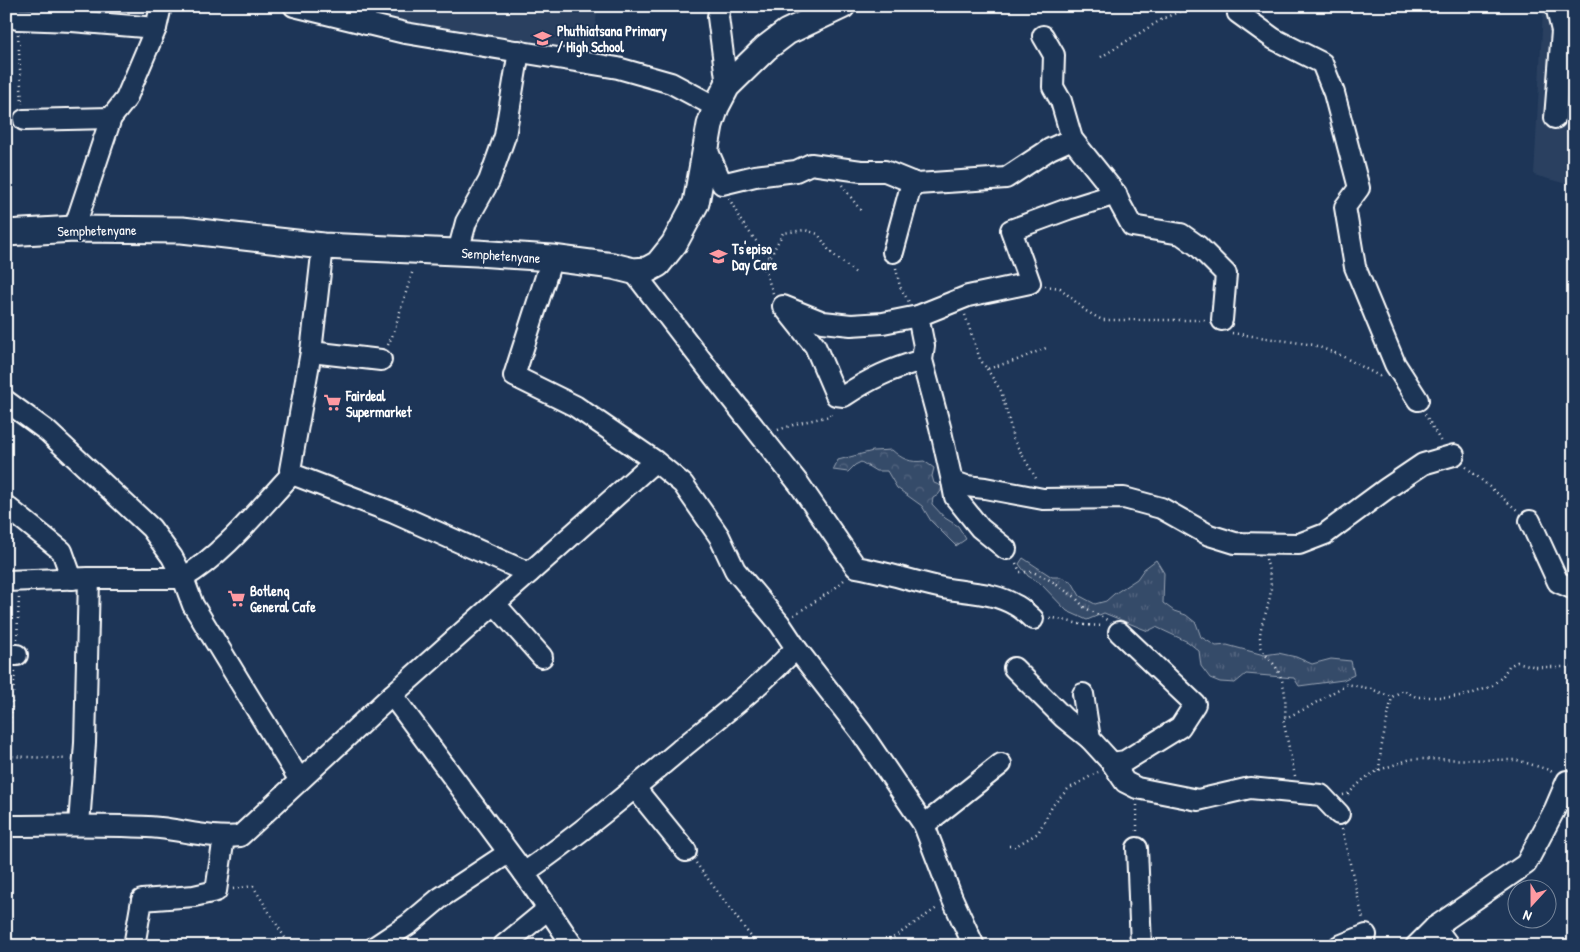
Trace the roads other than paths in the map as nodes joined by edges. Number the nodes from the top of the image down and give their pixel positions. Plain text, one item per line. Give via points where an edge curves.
1 (161, 6) edge
2 (294, 6) edge
3 (720, 6) edge
4 (842, 6) edge
5 (1240, 6) edge
6 (1556, 6) edge
7 (365, 15) edge
8 (12, 17) edge
9 (156, 28) junction
10 (1043, 36) dead end
11 (519, 51) junction
12 (722, 97) junction
13 (111, 118) junction
14 (1555, 118) dead end
15 (24, 120) road end
16 (1072, 139) junction
17 (706, 147) junction
18 (912, 182) junction
19 (1116, 194) junction
20 (74, 229) junction
21 (6, 233) edge
22 (323, 246) junction
23 (458, 252) junction
24 (893, 252) road end
25 (552, 258) junction
26 (633, 271) junction
27 (918, 316) junction
28 (1222, 320) road end
29 (311, 352) junction
30 (381, 360) road end
31 (922, 360) junction
32 (1418, 400) road end
33 (6, 401) edge
34 (1454, 455) road end
35 (655, 461) junction
36 (292, 474) junction
37 (952, 481) junction
38 (6, 506) edge
39 (1530, 521) road end
40 (1006, 549) road end
41 (529, 573) junction
42 (183, 578) junction
43 (81, 579) junction
44 (13, 581) edge
45 (1574, 589) edge
46 (495, 604) junction
47 (1033, 619) road end
48 (1119, 632) road end
49 (796, 648) junction
50 (542, 657) dead end
51 (1014, 668) dead end
52 (1084, 694) dead end
53 (392, 695) junction
54 (1090, 739) junction
55 (1112, 763) junction
56 (1001, 764) dead end
57 (300, 779) junction
58 (1567, 781) road end
59 (635, 788) junction
60 (1339, 814) road end
61 (79, 825) junction
62 (924, 825) junction
63 (6, 826) edge
64 (224, 838) junction
65 (1137, 848) road end
66 (686, 851) road end
67 (508, 852) junction
68 (524, 873) junction
69 (548, 909) junction
70 (1435, 927) junction
71 (1366, 935) road end
72 (134, 946) edge
73 (376, 946) edge
74 (503, 946) edge
75 (573, 946) edge
76 (974, 946) edge
77 (1141, 946) edge
78 (1339, 946) edge
79 (1416, 946) edge
80 (1449, 946) edge

1 - 9 street
2 - 7 street
3 - 12 street
4 - 12 main road, Semphetenyane via 787,32 766,48
5 - 32 street via 1238,13 1274,39 1322,63 1334,93 1359,188 1345,207 1355,267 1395,364
6 - 14 street via 1562,30
7 - 11 street via 405,33
8 - 9 street
9 - 13 street via 126,99
10 - 16 street via 1054,55 1053,87 1061,101
11 - 12 street via 618,68
11 - 23 street via 505,136 489,182 466,222
12 - 17 main road, Semphetenyane via 710,126
13 - 15 street
13 - 20 street
16 - 18 street via 1050,148 1006,178
16 - 19 street
17 - 18 street via 722,184 796,171 811,164 885,171
17 - 26 main road, Semphetenyane via 696,204 677,239 658,264 647,270
18 - 24 street
19 - 27 street via 1011,230 1030,283 968,296
19 - 28 street via 1132,226 1181,234 1226,274
20 - 21 main road, Semphetenyane
20 - 22 main road, Semphetenyane via 182,230
22 - 23 main road, Semphetenyane
22 - 29 street
23 - 25 main road, Semphetenyane
25 - 26 main road, Semphetenyane
25 - 35 street via 514,376 575,406
26 - 47 street via 799,484 856,568 998,597 1017,605
27 - 31 street via 924,346
27 - 31 street via 851,325 823,322 783,306 815,346 836,395 844,396 866,381
29 - 30 street
29 - 36 street via 290,470
31 - 37 street
33 - 42 street via 47,431 151,528
34 - 37 street via 1422,464 1325,534 1299,544 1235,543 1209,535 1161,508 1124,498 1043,499
35 - 41 street
35 - 49 street via 683,484 719,536 736,570
36 - 41 street via 394,512
36 - 42 street via 232,538 200,568
37 - 40 street via 955,498 980,528
38 - 43 street via 62,551
39 - 45 street via 1558,582
41 - 46 street
42 - 43 street
42 - 57 street via 193,604
43 - 44 street
43 - 61 street via 83,760
46 - 50 street
46 - 53 street
48 - 55 street via 1195,704 1180,726 1124,761
49 - 59 street via 775,671
49 - 62 street via 860,732
51 - 54 street
52 - 54 street
53 - 57 street
53 - 67 street
54 - 55 street
55 - 60 street via 1125,782 1137,788 1198,800 1250,788 1321,795
56 - 62 street
57 - 64 street via 240,836
58 - 70 street via 1526,864
59 - 66 street
59 - 68 street
61 - 63 street
61 - 64 street via 160,828
62 - 76 street
64 - 72 street via 216,891 142,900
65 - 77 street
67 - 68 street
67 - 73 street
68 - 69 street
69 - 74 street
69 - 75 street
70 - 79 street
70 - 80 street
71 - 78 street

